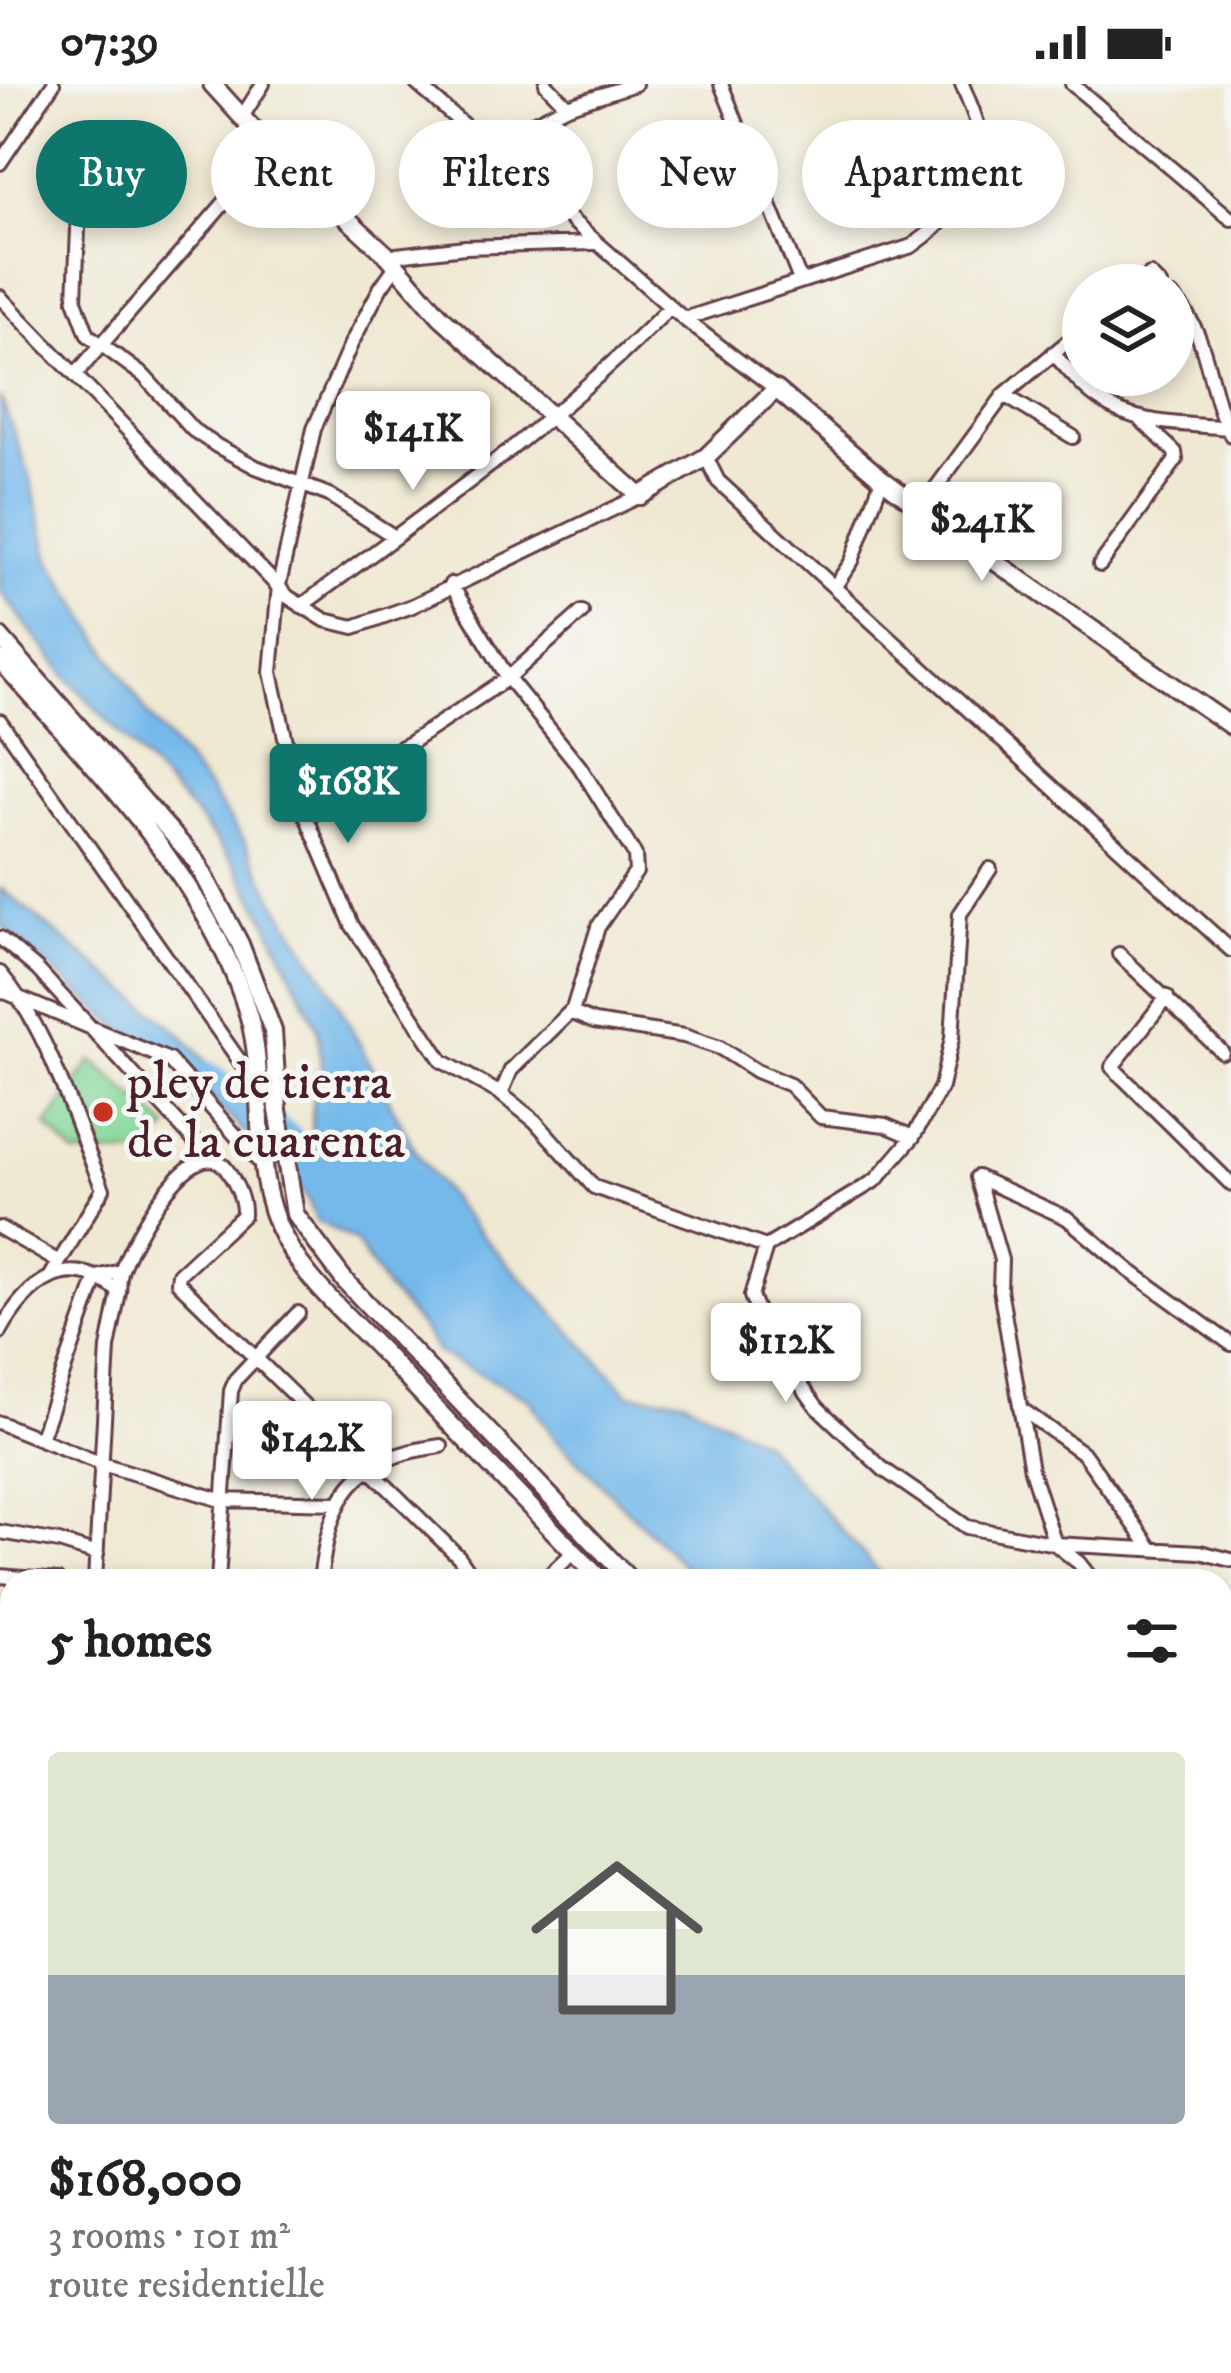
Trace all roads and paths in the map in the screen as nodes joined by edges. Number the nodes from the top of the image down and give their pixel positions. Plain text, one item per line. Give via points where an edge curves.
1 (53, 84) edge
2 (212, 84) edge
3 (263, 84) edge
4 (416, 84) edge
5 (546, 84) edge
6 (635, 84) edge
7 (721, 84) edge
8 (962, 84) edge
9 (1072, 84) edge
10 (567, 106) junction
11 (242, 117) junction
12 (245, 120) edge
13 (457, 120) edge
14 (539, 120) edge
15 (0, 163) edge
16 (211, 218) edge
17 (1231, 219) edge
18 (78, 228) edge
19 (356, 228) edge
20 (578, 228) edge
21 (594, 242) junction
22 (392, 261) junction
23 (800, 280) junction
24 (0, 298) edge
25 (670, 307) junction
26 (685, 320) junction
27 (1194, 325) edge
28 (100, 346) junction
29 (1062, 346) edge
30 (1053, 353) junction
31 (76, 374) junction
32 (776, 389) junction
33 (1004, 395) junction
34 (553, 417) junction
35 (1142, 420) junction
36 (1229, 432) edge
37 (1073, 437) dead end
38 (706, 457) junction
39 (883, 479) junction
40 (302, 484) junction
41 (640, 496) junction
42 (921, 508) junction
43 (395, 537) junction
44 (1100, 566) dead end
45 (451, 584) junction
46 (279, 585) junction
47 (835, 586) junction
48 (301, 606) junction
49 (582, 612) dead end
50 (0, 637) edge
51 (0, 660) edge
52 (508, 678) junction
53 (0, 722) edge
54 (1231, 726) edge
55 (298, 797) junction
56 (990, 869) dead end
57 (0, 938) edge
58 (1231, 950) edge
59 (1118, 954) dead end
60 (0, 973) edge
61 (0, 990) edge
62 (1167, 997) junction
63 (21, 1000) junction
64 (570, 1012) junction
65 (1222, 1052) dead end
66 (258, 1087) junction
67 (501, 1094) junction
68 (914, 1137) junction
69 (209, 1157) junction
70 (264, 1167) junction
71 (1231, 1184) edge
72 (0, 1228) edge
73 (766, 1247) junction
74 (56, 1268) junction
75 (121, 1271) junction
76 (97, 1277) junction
77 (119, 1292) junction
78 (298, 1313) dead end
79 (0, 1331) edge
80 (1231, 1344) edge
81 (255, 1357) junction
82 (1020, 1408) junction
83 (0, 1423) edge
84 (40, 1439) junction
85 (442, 1446) dead end
86 (102, 1464) junction
87 (370, 1471) junction
88 (220, 1500) junction
89 (337, 1503) junction
90 (0, 1532) edge
91 (1055, 1544) junction
92 (1151, 1549) junction
93 (574, 1552) junction
94 (97, 1554) junction
95 (1231, 1559) edge
96 (96, 1569) edge
97 (218, 1569) edge
98 (323, 1569) edge
99 (467, 1569) edge
100 (556, 1569) edge
101 (590, 1569) edge
102 (620, 1569) edge
103 (1084, 1569) edge

1 - 15 street
2 - 11 street
3 - 11 street
4 - 13 street
5 - 10 street
6 - 10 street
7 - 23 street
8 - 23 street via 981,147 950,214 913,246
9 - 17 street
10 - 14 street
11 - 12 street
16 - 28 street
18 - 28 street via 74,300
19 - 22 street
20 - 21 street
21 - 22 street via 465,247
21 - 25 street
22 - 34 street via 440,316
22 - 40 street via 314,429
23 - 26 street
24 - 31 street
25 - 26 street
25 - 34 street
26 - 32 street
27 - 36 street
28 - 31 street
28 - 40 street via 144,376 193,430
29 - 30 street
30 - 33 street
30 - 35 street via 1096,398
31 - 46 street
32 - 38 street
32 - 39 street
33 - 37 street
33 - 42 street
34 - 41 street
34 - 43 street
35 - 36 street
35 - 44 street via 1176,460
38 - 41 street
38 - 47 street via 718,482
39 - 42 street
39 - 47 street
40 - 43 street
40 - 46 street
41 - 45 street
42 - 54 street
43 - 48 street
45 - 48 street via 354,627
45 - 52 street
46 - 48 street
46 - 55 street via 271,672
47 - 58 street
49 - 52 street
50 - 102 street via 196,862 240,944 273,1031 295,1214 345,1281
51 - 66 street via 179,874 239,985
52 - 55 street via 410,743
52 - 64 street via 580,767 636,863 598,926
53 - 66 street
55 - 67 street via 352,925 442,1060
56 - 68 street via 960,914 952,1038 941,1087
57 - 69 street
59 - 62 street
60 - 63 street
61 - 63 street
62 - 65 street
62 - 71 street via 1112,1066
63 - 70 street via 170,1060
63 - 74 street via 103,1189
64 - 67 street via 511,1070
64 - 68 street via 720,1048 790,1084 820,1117
66 - 70 street
67 - 73 street via 594,1187
68 - 73 street via 876,1180
69 - 75 street via 182,1171
69 - 81 street via 224,1165 243,1215 178,1282
70 - 93 street via 287,1244
72 - 74 street
73 - 91 street via 751,1296 771,1344 817,1407 883,1469 968,1527
74 - 76 street
74 - 79 street via 15,1304
75 - 76 street
75 - 77 street
76 - 77 street
76 - 84 street
77 - 86 street
78 - 81 street
80 - 82 street via 1067,1217 977,1177 1001,1260
81 - 87 street
81 - 88 street via 231,1391
82 - 91 street
82 - 92 street via 1084,1454
83 - 84 street
84 - 86 street
85 - 87 street via 406,1450
86 - 88 street
86 - 94 street
87 - 89 street via 352,1480
87 - 99 street
88 - 89 street
88 - 97 street
89 - 98 street
90 - 94 street
91 - 92 street
91 - 103 street
92 - 95 street
93 - 100 street
93 - 101 street
94 - 96 street

